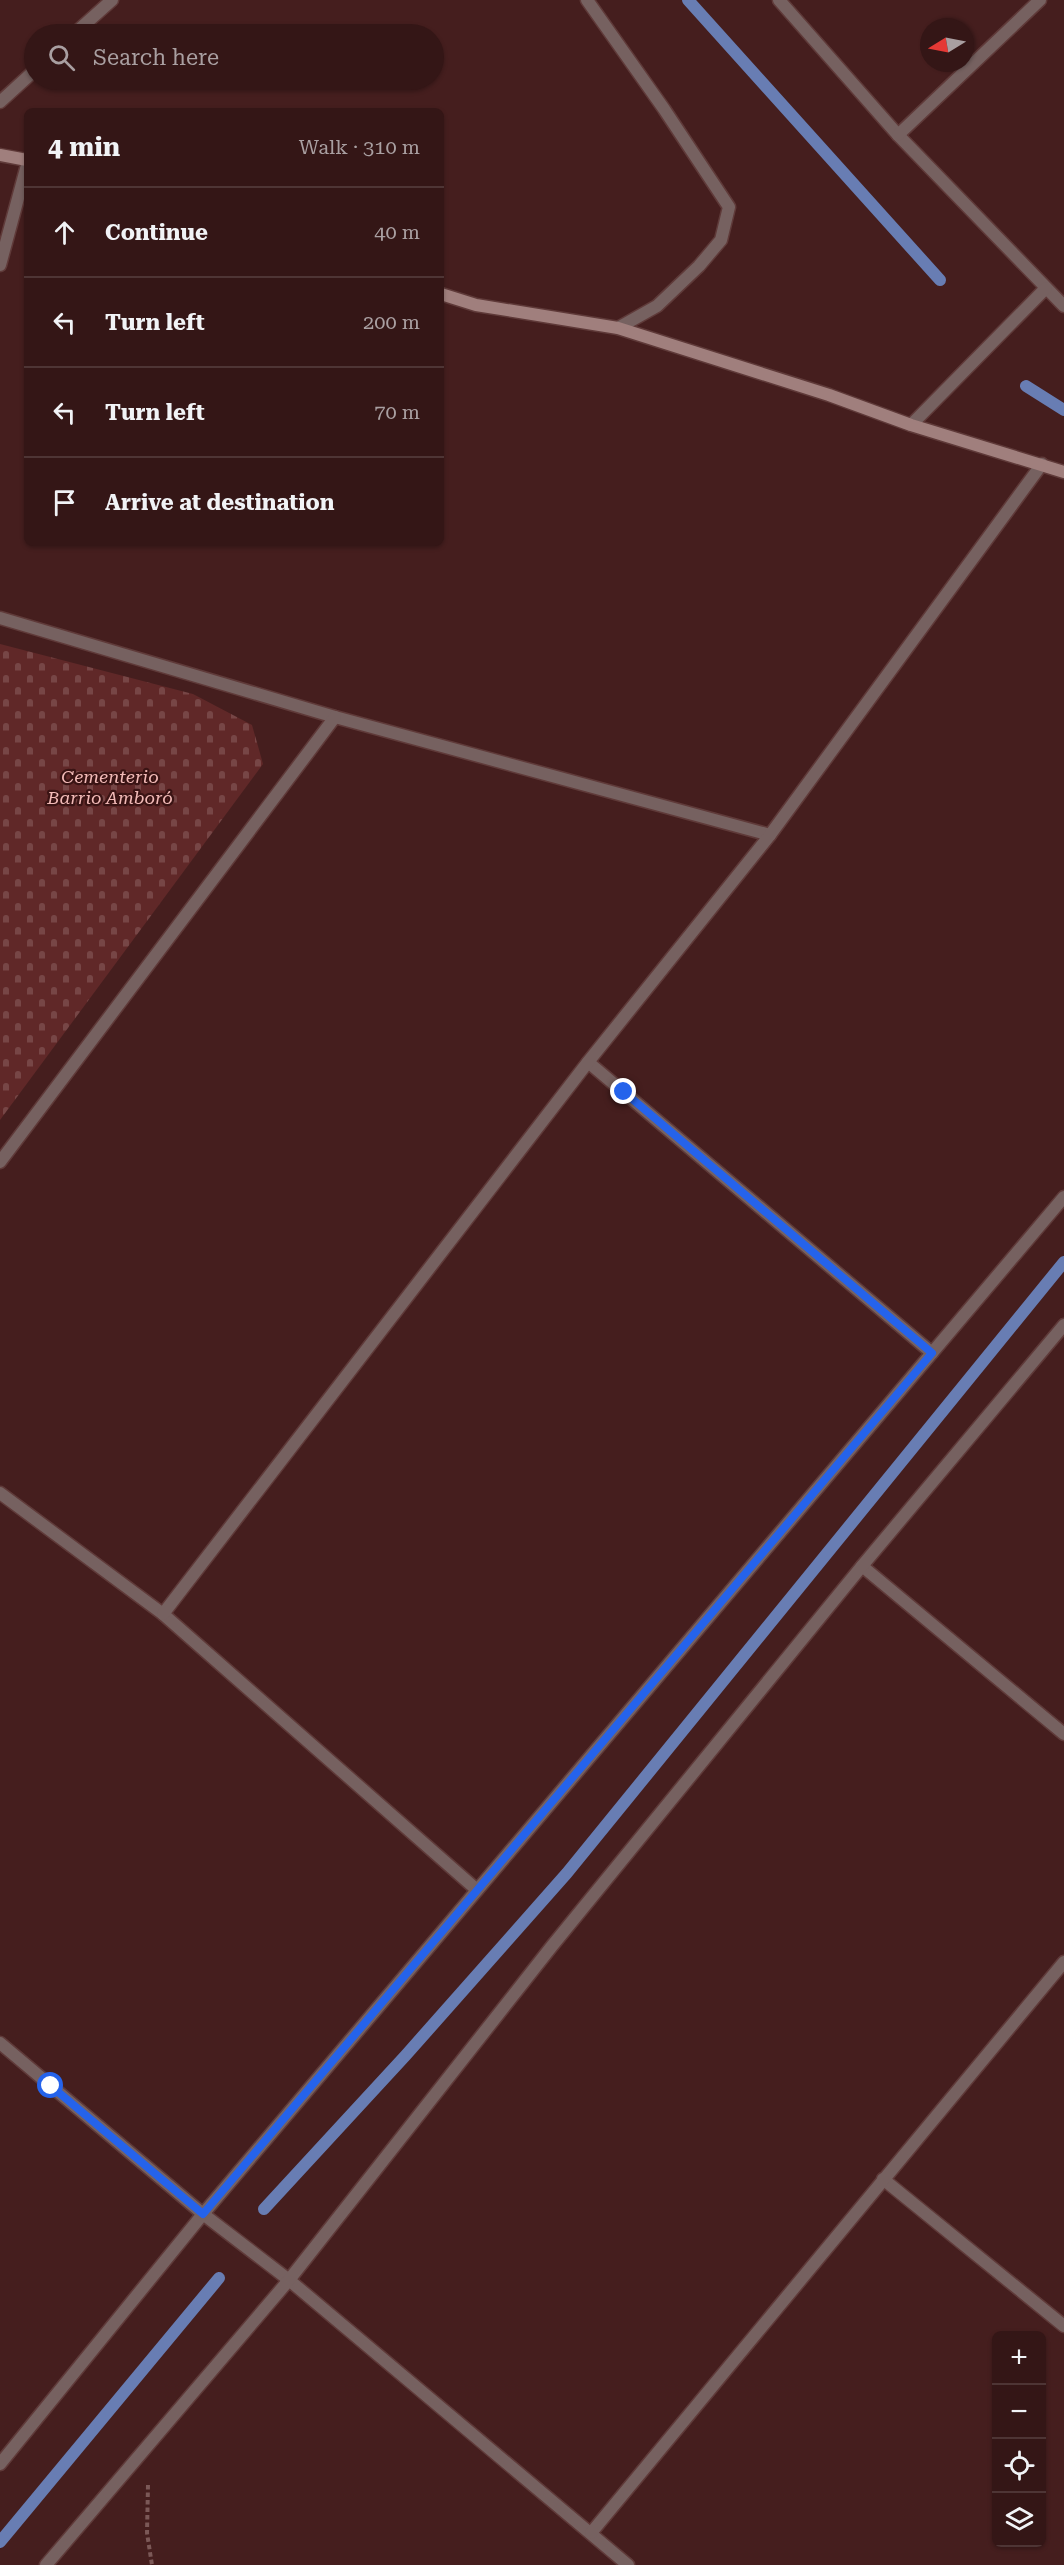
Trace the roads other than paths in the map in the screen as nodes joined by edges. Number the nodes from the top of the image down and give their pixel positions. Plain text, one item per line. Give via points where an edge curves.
1 (112, 0) edge
2 (587, 0) edge
3 (779, 0) edge
4 (1040, 0) edge
5 (85, 24) edge
6 (24, 80) edge
7 (0, 102) edge
8 (898, 135) junction
9 (0, 154) edge
10 (24, 159) edge
11 (24, 176) edge
12 (0, 265) edge
13 (1046, 288) junction
14 (444, 295) edge
15 (1064, 306) edge
16 (618, 328) junction
17 (911, 425) junction
18 (1042, 464) junction
19 (1064, 472) edge
20 (0, 618) edge
21 (335, 717) junction
22 (770, 835) junction
23 (588, 1062) junction
24 (0, 1162) edge
25 (1064, 1197) edge
26 (1064, 1325) edge
27 (932, 1353) junction
28 (1, 1496) edge
29 (862, 1566) junction
30 (163, 1614) junction
31 (1064, 1734) edge
32 (477, 1890) junction
33 (1064, 1962) edge
34 (0, 2043) edge
35 (883, 2179) junction
36 (203, 2214) junction
37 (289, 2280) junction
38 (1064, 2326) edge
39 (0, 2464) edge
40 (591, 2533) junction
41 (46, 2565) edge
42 (628, 2565) edge

1 - 5 street
2 - 16 street via 729,207 721,240 699,266 657,306
3 - 8 street
4 - 8 street
6 - 7 street
8 - 13 street
9 - 10 main road
11 - 12 street
13 - 15 street
13 - 17 street
14 - 16 main road via 476,305
16 - 17 main road
17 - 18 main road
18 - 19 main road
18 - 22 street
20 - 21 street
21 - 22 street
21 - 24 street
22 - 23 street
23 - 27 street
23 - 30 street
25 - 27 street
26 - 29 street
27 - 32 street
28 - 30 street
29 - 31 street
29 - 37 street via 552,1946
30 - 32 street
32 - 36 street
33 - 35 street
34 - 36 street
35 - 38 street
35 - 40 street
36 - 37 street
36 - 39 street
37 - 40 street
37 - 41 street
40 - 42 street

